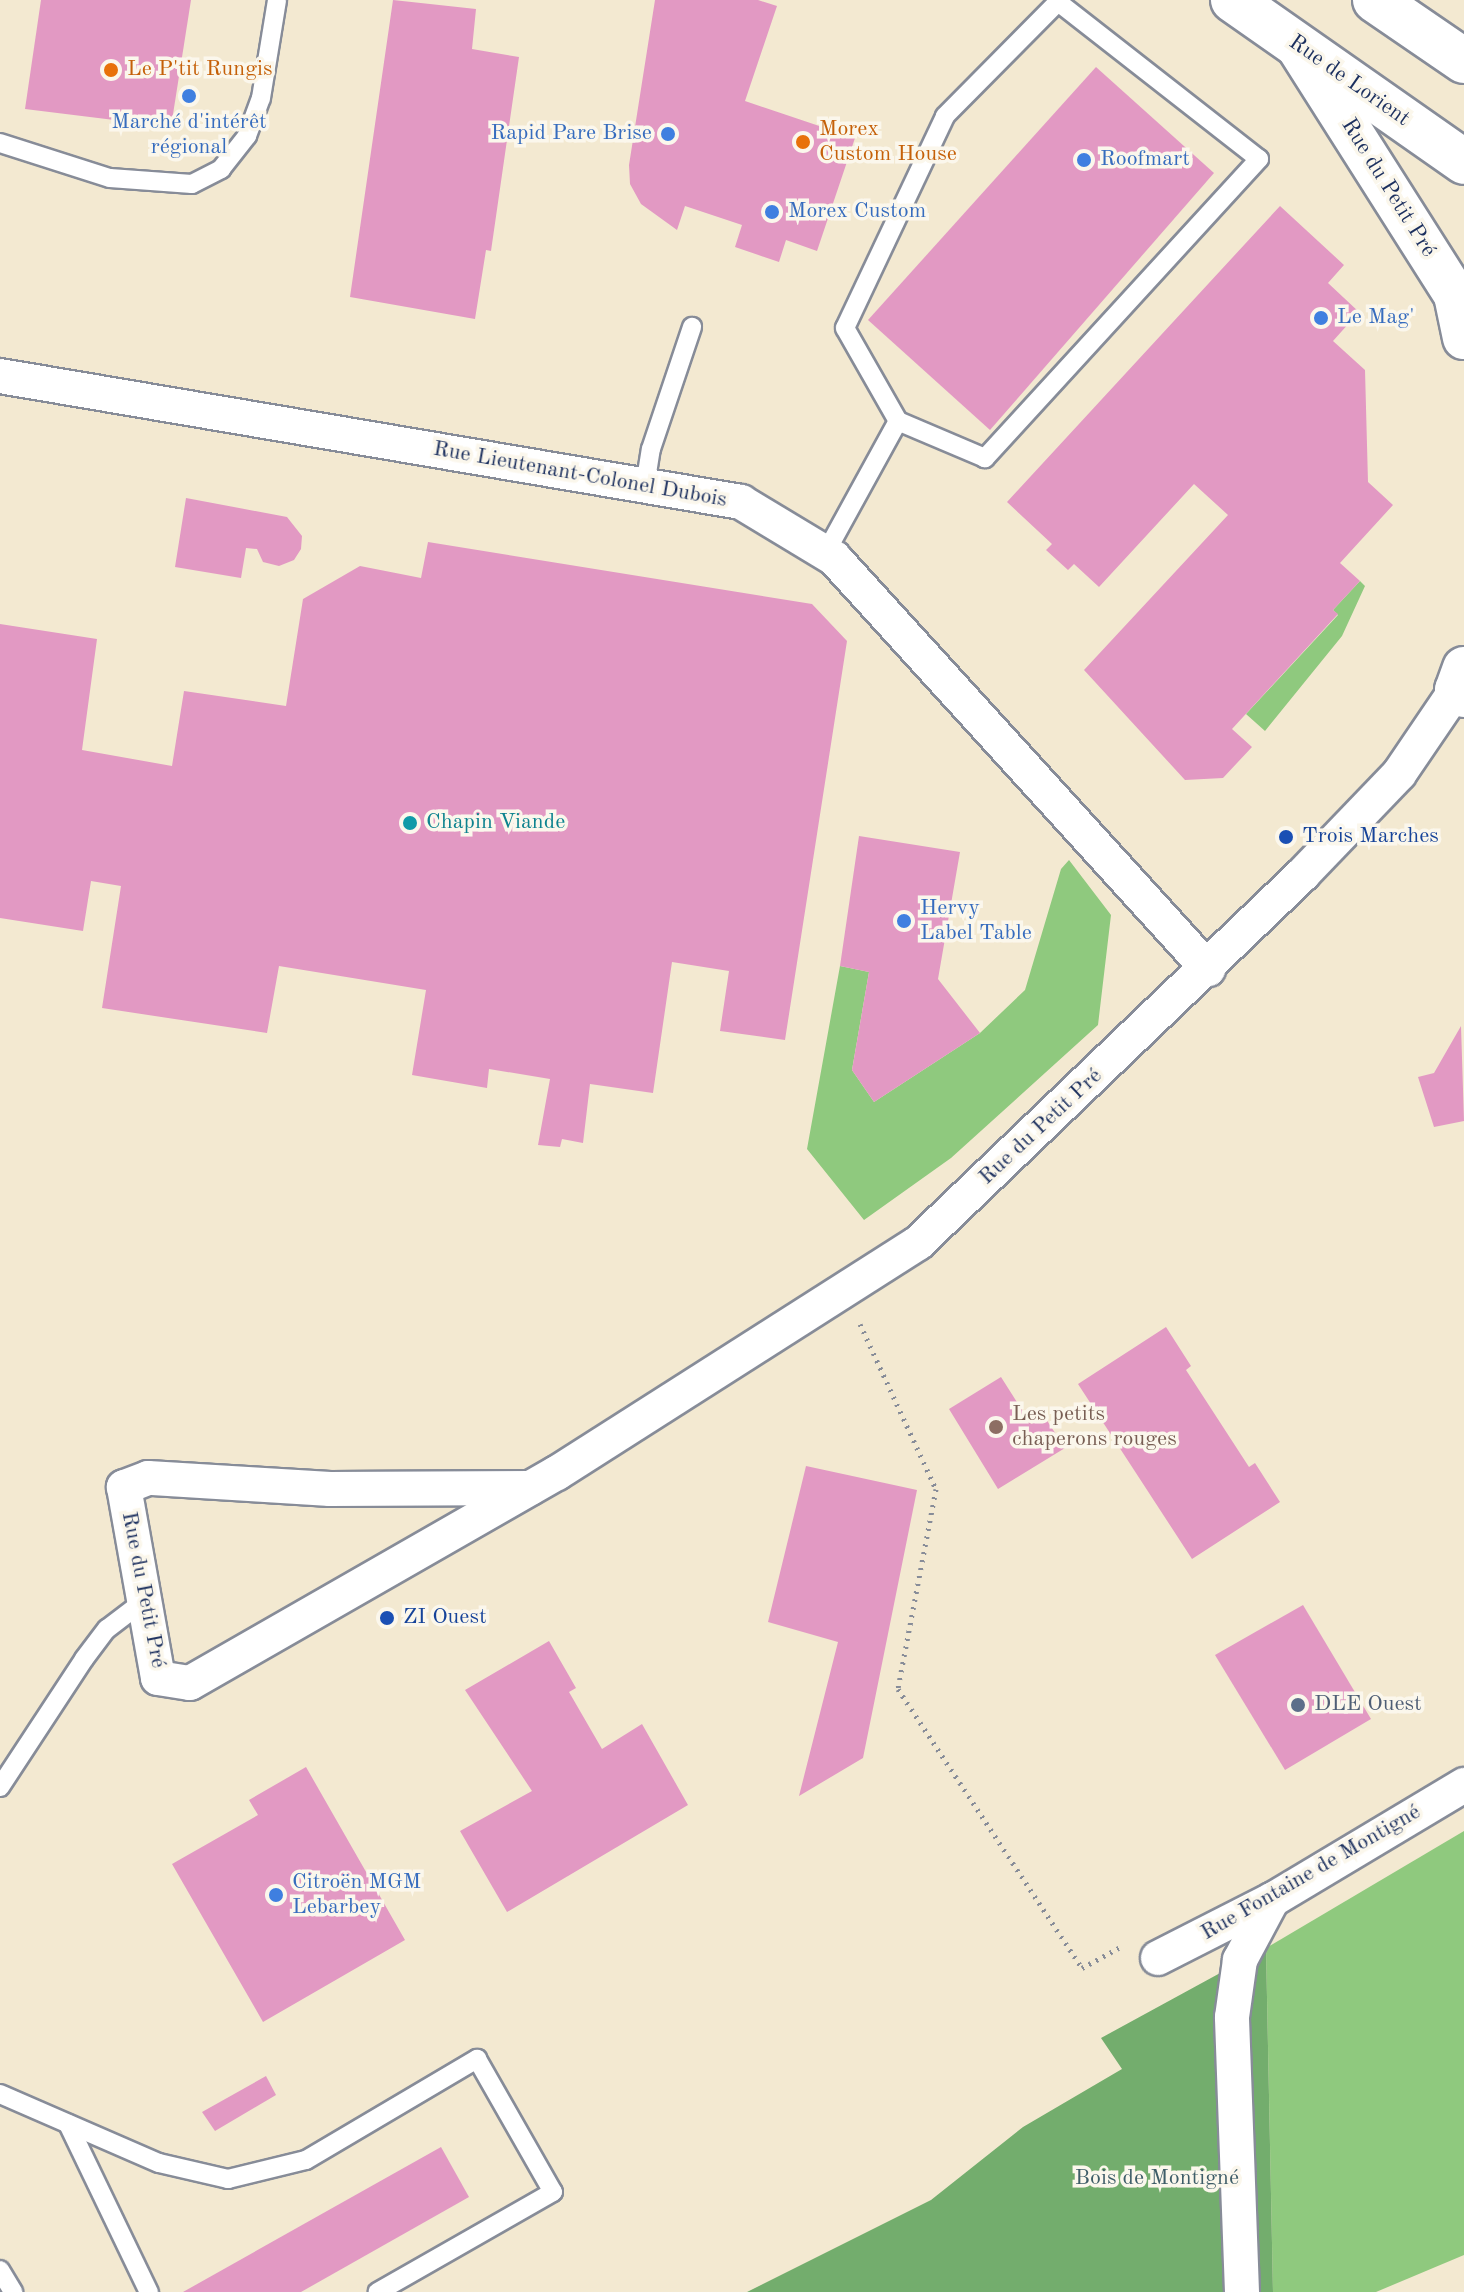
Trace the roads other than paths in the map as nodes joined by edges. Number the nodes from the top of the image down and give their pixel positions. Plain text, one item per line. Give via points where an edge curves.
1 (277, 0) edge
2 (1233, 0) edge
3 (1375, 0) edge
4 (1295, 41) junction
5 (1464, 61) edge
6 (0, 143) edge
7 (1464, 162) edge
8 (1459, 279) edge
9 (692, 327) dead end
10 (1464, 338) edge
11 (0, 376) edge
12 (898, 421) junction
13 (645, 486) junction
14 (826, 552) junction
15 (1461, 685) edge
16 (1208, 969) junction
17 (530, 1488) junction
18 (145, 1600) junction
19 (1464, 1785) edge
20 (0, 1787) edge
21 (1272, 1900) junction
22 (1158, 1958) road end
23 (0, 2094) edge
24 (68, 2124) junction
25 (0, 2270) edge
26 (13, 2292) edge
27 (149, 2292) edge
28 (378, 2292) edge
29 (1242, 2292) edge

1 - 6 lane via 261,98 247,136 221,169 202,179 192,184 110,178
2 - 4 main road, Rue de Lorient
3 - 5 main road
4 - 7 main road, Rue de Lorient
4 - 8 street, Rue du Petit Pré
8 - 10 street, Rue du Petit Pré
9 - 13 lane via 651,449
11 - 13 street, Rue Lieutenant-Colonel Dubois
12 - 12 lane via 845,328 945,116 1058,2 1259,159 985,458
12 - 14 lane
13 - 14 street, Rue Lieutenant-Colonel Dubois via 741,502
14 - 16 street, Rue Lieutenant-Colonel Dubois
15 - 16 street, Rue du Petit Pré via 1399,774
16 - 17 street, Rue du Petit Pré via 918,1243
17 - 18 street, Rue du Petit Pré via 190,1683 158,1678
17 - 18 street, Rue du Petit Pré via 330,1489 148,1478 124,1487
18 - 20 lane via 107,1629
19 - 21 street, Rue Fontaine de Montigné
21 - 22 street, Rue Fontaine de Montigné
21 - 29 street via 1240,1960 1232,2017
23 - 24 lane
24 - 27 lane
24 - 28 lane via 159,2163 228,2179 306,2160 477,2059 553,2192
25 - 26 lane

